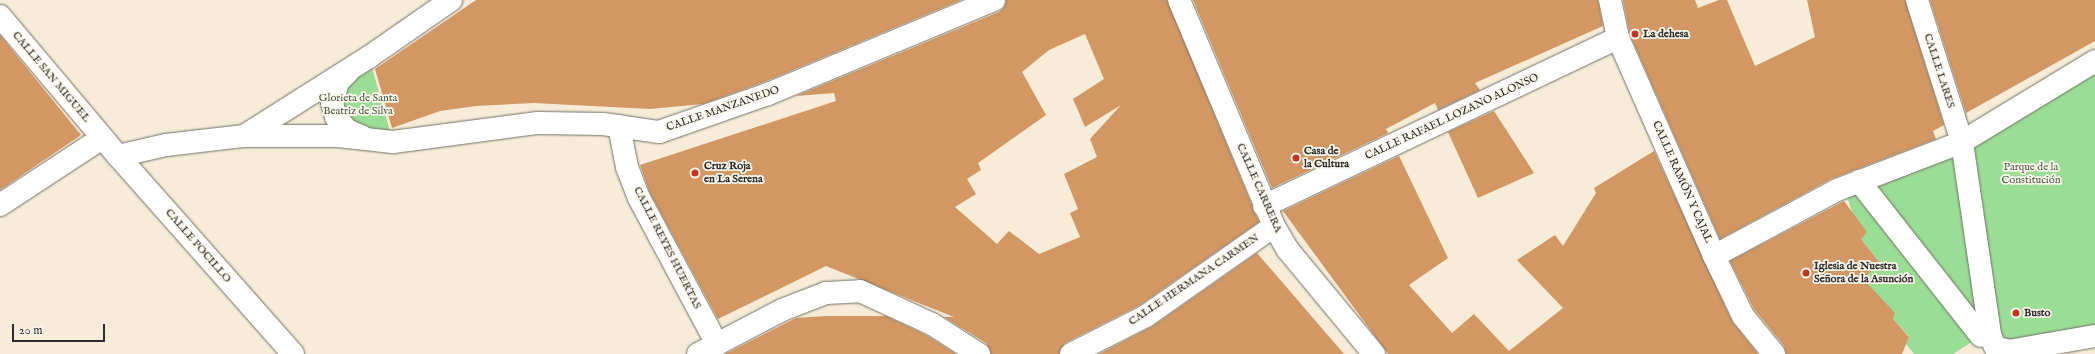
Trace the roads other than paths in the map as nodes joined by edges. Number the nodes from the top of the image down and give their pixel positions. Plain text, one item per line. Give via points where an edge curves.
1 (451, 0) edge
2 (994, 0) edge
3 (1179, 0) edge
4 (1610, 0) edge
5 (1917, 0) edge
6 (0, 16) edge
7 (1618, 38) junction
8 (2095, 61) edge
9 (356, 64) junction
10 (619, 126) junction
11 (244, 136) junction
12 (102, 138) junction
13 (370, 140) junction
14 (1962, 142) junction
15 (118, 156) junction
16 (1859, 181) junction
17 (0, 205) edge
18 (1264, 206) junction
19 (1274, 226) junction
20 (1714, 256) junction
21 (1981, 336) dead end
22 (2095, 336) edge
23 (717, 344) junction
24 (293, 354) edge
25 (698, 354) edge
26 (980, 354) edge
27 (1071, 354) edge
28 (1374, 354) edge
29 (1774, 354) edge

1 - 9 street
2 - 10 street, CALLE MANZANEDO via 768,94 659,132
3 - 18 street, CALLE CARRERA
4 - 7 street, CALLE RAMÓN Y CAJAL
5 - 14 street, CALLE LARES
6 - 12 street, CALLE SAN MIGUEL
7 - 18 street, CALLE RAFAEL LOZANO ALONSO
7 - 20 street, CALLE RAMÓN Y CAJAL
8 - 14 street
9 - 11 street
9 - 13 street via 338,82 332,103 336,116 347,130
10 - 13 street, CALLE MANZANEDO via 538,123 393,142
10 - 23 street, CALLE REYES HUERTAS via 627,167 639,198
11 - 13 street, CALLE MANZANEDO via 338,136
11 - 15 street, CALLE MANZANEDO via 166,145
12 - 15 street, CALLE POCILLO
12 - 17 street
14 - 16 street
14 - 22 street via 1990,335 1994,347 2010,351
15 - 24 street, CALLE POCILLO
16 - 20 street via 1837,190
16 - 21 street
18 - 19 street, CALLE CARRERA
19 - 27 street, CALLE HERMANA CARMEN via 1146,316
19 - 28 street, CALLE CARRERA via 1288,250
20 - 29 street, CALLE RAMÓN Y CAJAL via 1742,316
23 - 25 street
23 - 26 street via 782,310 826,293 860,291 932,324

